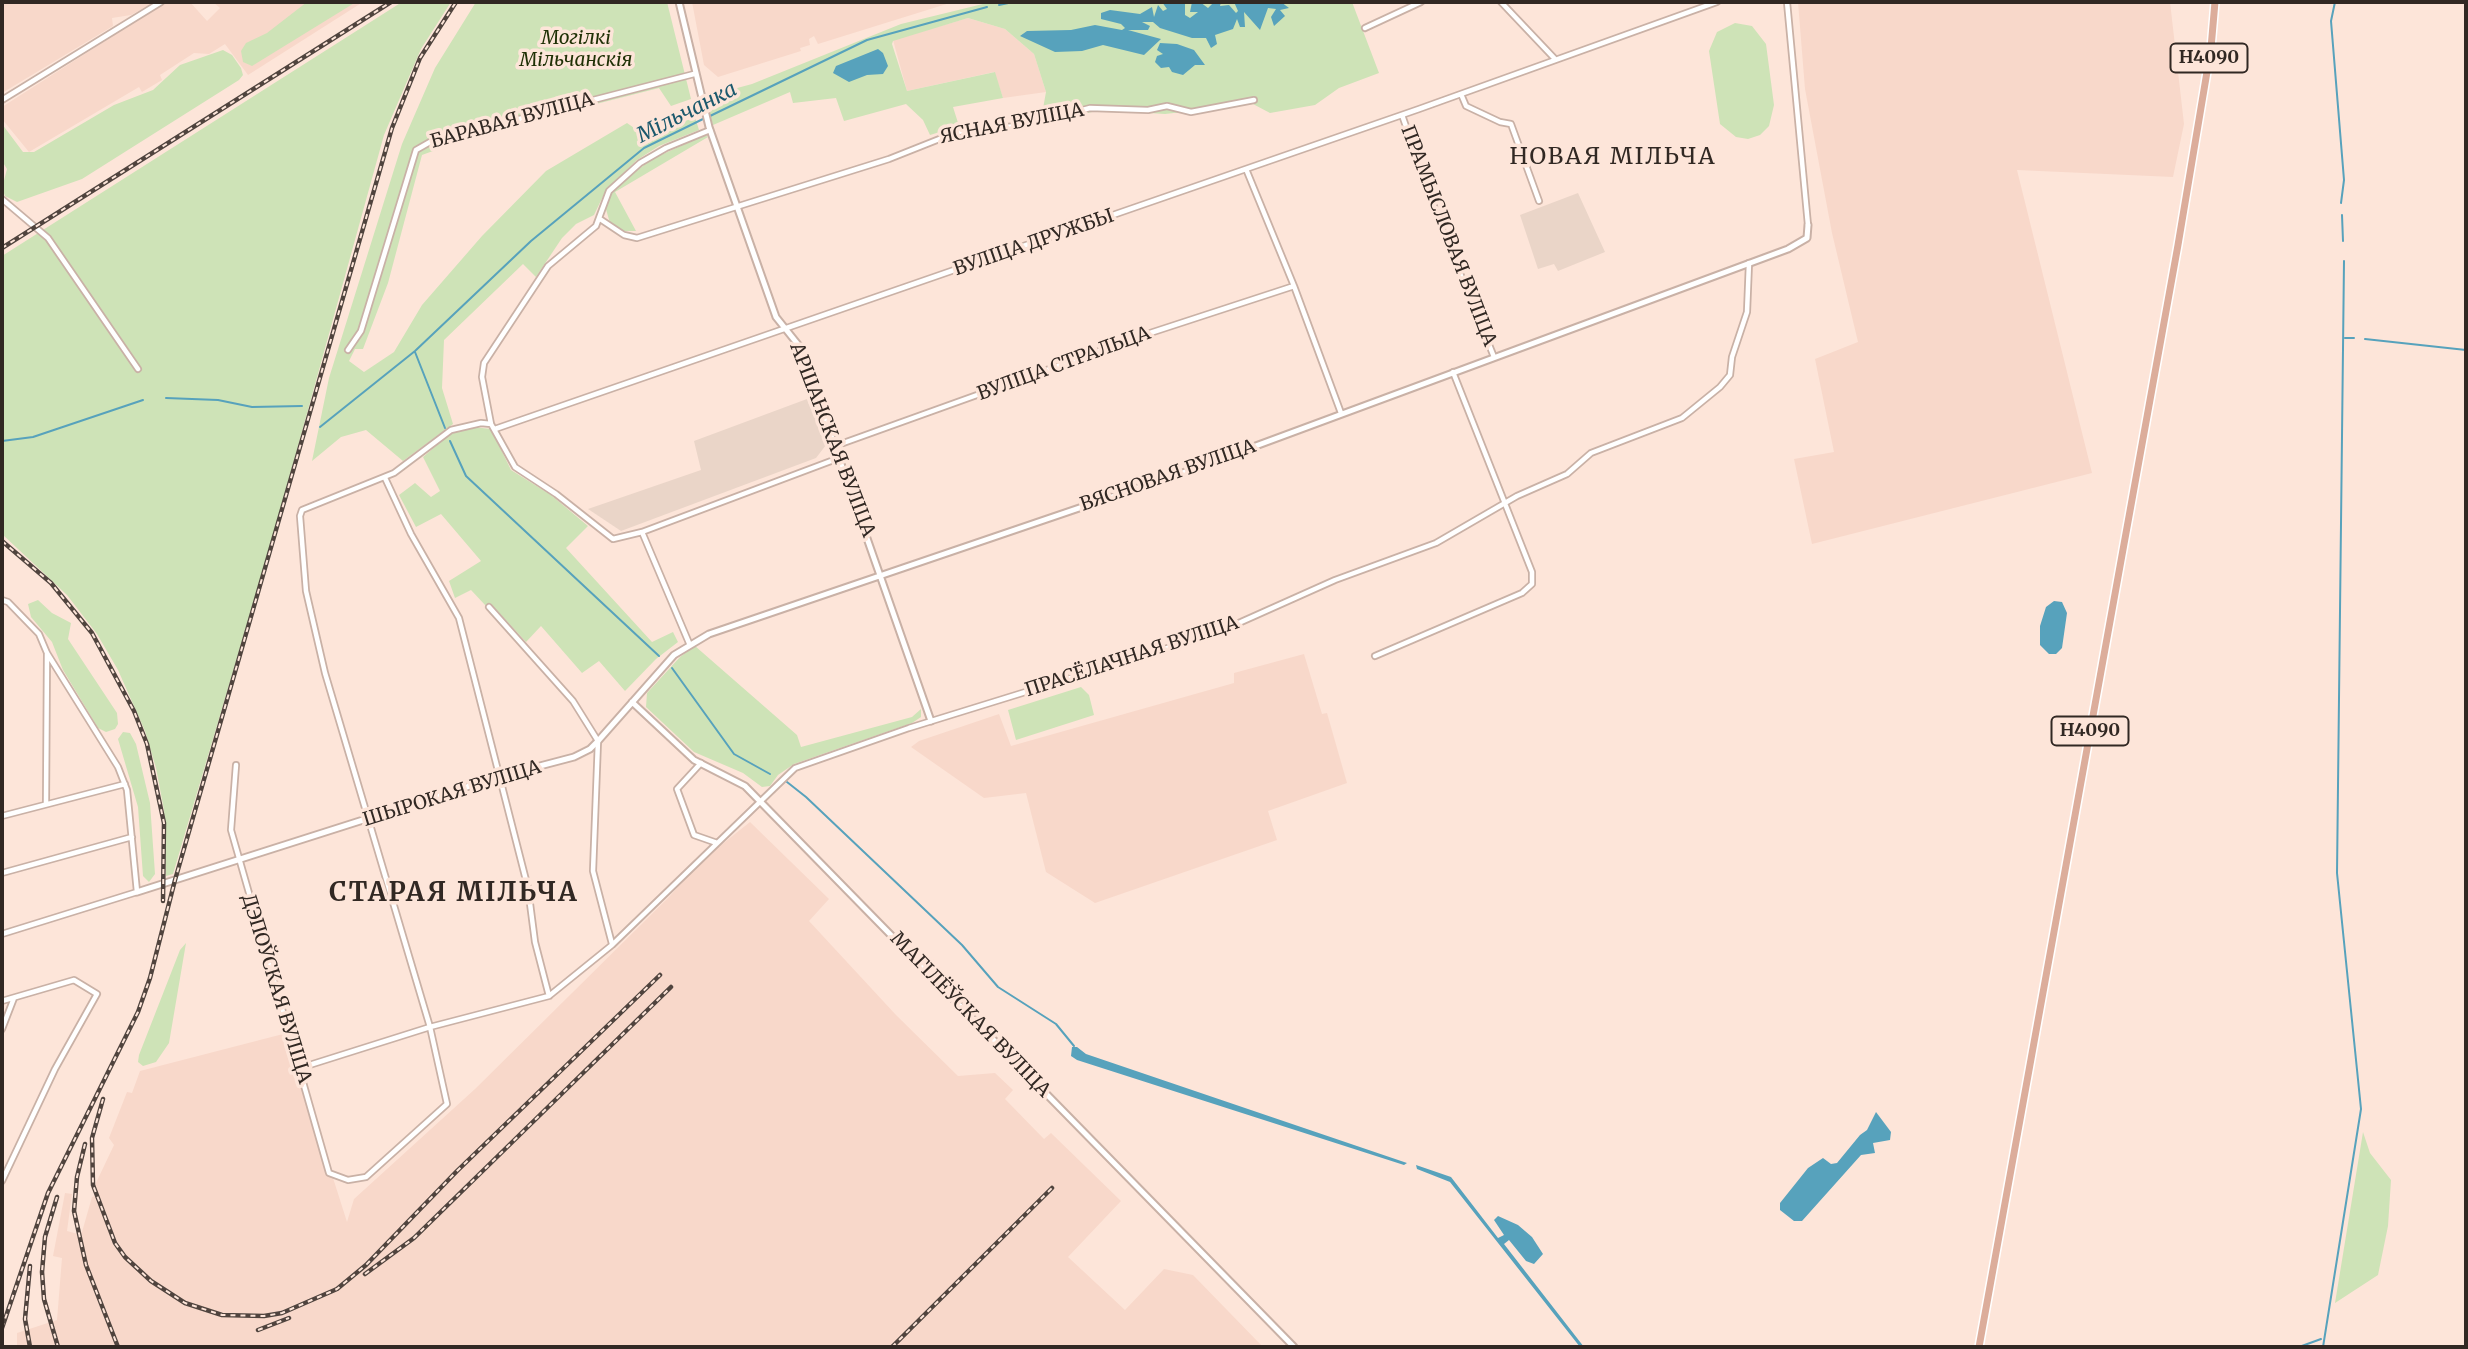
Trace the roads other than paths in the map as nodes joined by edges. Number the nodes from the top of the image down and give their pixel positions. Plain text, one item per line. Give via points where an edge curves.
1 (161, 2) edge
2 (679, 2) edge
3 (1422, 2) edge
4 (1502, 2) edge
5 (1717, 2) edge
6 (1787, 2) edge
7 (2215, 2) edge
8 (1365, 28) dead end
9 (1555, 59) junction
10 (694, 74) junction
11 (1461, 94) junction
12 (2, 100) edge
13 (1254, 100) dead end
14 (1402, 115) junction
15 (709, 129) junction
16 (1245, 169) junction
17 (2, 199) edge
18 (1539, 201) dead end
19 (736, 205) junction
20 (600, 219) junction
21 (1808, 225) joint
22 (1749, 264) junction
23 (1294, 286) junction
24 (787, 330) junction
25 (348, 349) dead end
26 (1494, 357) junction
27 (138, 369) dead end
28 (1454, 372) junction
29 (1341, 413) junction
30 (493, 427) junction
31 (835, 446) junction
32 (840, 457) junction
33 (385, 478) junction
34 (1505, 505) junction
35 (642, 532) junction
36 (882, 576) junction
37 (2, 600) edge
38 (489, 607) dead end
39 (689, 643) junction
40 (47, 653) junction
41 (1375, 656) dead end
42 (632, 702) junction
43 (931, 721) junction
44 (598, 741) junction
45 (701, 763) junction
46 (236, 765) dead end
47 (498, 777) junction
48 (125, 784) junction
49 (761, 802) junction
50 (46, 804) junction
51 (2, 816) edge
52 (368, 818) junction
53 (132, 837) junction
54 (717, 843) junction
55 (238, 859) junction
56 (2, 873) edge
57 (137, 892) junction
58 (2, 934) edge
59 (612, 944) junction
60 (15, 996) junction
61 (549, 996) junction
62 (2, 1000) edge
63 (430, 1027) junction
64 (2, 1029) edge
65 (300, 1068) junction
66 (2, 1181) edge
67 (1294, 1347) edge
68 (1979, 1347) edge

1 - 12 street
2 - 10 street, АРШАНСКАЯ ВУЛІЦА
3 - 8 street
4 - 9 street
5 - 9 street, ВУЛІЦА ДРУЖБЫ
6 - 21 street
7 - 68 main road, Н4090 via 2178,245
9 - 11 street, ВУЛІЦА ДРУЖБЫ
10 - 15 street, АРШАНСКАЯ ВУЛІЦА
10 - 25 street, БАРАВАЯ ВУЛІЦА via 430,142 416,150 361,331
11 - 14 street, ВУЛІЦА ДРУЖБЫ
11 - 18 street via 1466,106 1511,124
13 - 19 street, ЯСНАЯ ВУЛІЦА via 1191,112 1167,106 1148,110 1090,108 1027,125 957,132 889,159
14 - 16 street, ВУЛІЦА ДРУЖБЫ
14 - 26 street, ПРАМЫСЛОВАЯ ВУЛІЦА
15 - 19 street, АРШАНСКАЯ ВУЛІЦА
15 - 20 street via 640,163 609,191
16 - 23 street
16 - 24 street, ВУЛІЦА ДРУЖБЫ
17 - 27 street via 48,238
19 - 20 street, ЯСНАЯ ВУЛІЦА via 637,238
19 - 24 street, АРШАНСКАЯ ВУЛІЦА via 776,317
20 - 30 street via 548,266 484,363 482,377
21 - 22 street, ВЯСНОВАЯ ВУЛІЦА via 1807,238
22 - 26 street, ВЯСНОВАЯ ВУЛІЦА
22 - 34 street, ПРАСЁЛАЧНАЯ ВУЛІЦА via 1747,312 1730,375 1720,387 1682,418 1591,453 1567,474
23 - 29 street
23 - 31 street, ВУЛІЦА СТРАЛЬЦА
24 - 30 street, ВУЛІЦА ДРУЖБЫ
24 - 31 street, АРШАНСКАЯ ВУЛІЦА via 798,342
26 - 28 street, ВЯСНОВАЯ ВУЛІЦА
28 - 29 street, ВЯСНОВАЯ ВУЛІЦА
28 - 34 street
29 - 36 street, ВЯСНОВАЯ ВУЛІЦА
30 - 33 street, ВУЛІЦА ДРУЖБЫ via 476,424 451,430
30 - 35 street via 514,467 613,539
31 - 32 street, АРШАНСКАЯ ВУЛІЦА
32 - 35 street
32 - 36 street, АРШАНСКАЯ ВУЛІЦА
33 - 47 street via 459,618
33 - 52 street, ВУЛІЦА ДРУЖБЫ via 302,510 300,516 306,591
34 - 41 street via 1532,572 1532,584 1522,593
34 - 43 street, ПРАСЁЛАЧНАЯ ВУЛІЦА via 1436,543 1214,632
35 - 39 street
36 - 39 street, ВЯСНОВАЯ ВУЛІЦА
36 - 43 street, АРШАНСКАЯ ВУЛІЦА
37 - 40 street via 38,634
38 - 44 street via 573,701
39 - 42 street, ВЯСНОВАЯ ВУЛІЦА
40 - 48 street
40 - 50 street
42 - 44 street, ВЯСНОВАЯ ВУЛІЦА
42 - 45 street, МАГІЛЁЎСКАЯ ВУЛІЦА
43 - 49 street, ПРАСЁЛАЧНАЯ ВУЛІЦА via 795,768
44 - 47 street, ШЫРОКАЯ ВУЛІЦА via 574,757
44 - 59 street via 593,871
45 - 49 street, МАГІЛЁЎСКАЯ ВУЛІЦА via 735,778
45 - 54 street via 677,789 694,835
46 - 55 street, ДЭПОЎСКАЯ ВУЛІЦА via 231,830
47 - 52 street, ШЫРОКАЯ ВУЛІЦА
47 - 61 street via 528,888
48 - 50 street
48 - 53 street
49 - 54 street, ПРАСЁЛАЧНАЯ ВУЛІЦА
49 - 67 street, МАГІЛЁЎСКАЯ ВУЛІЦА
50 - 51 street
52 - 55 street, ШЫРОКАЯ ВУЛІЦА
52 - 63 street
53 - 56 street
53 - 57 street
54 - 59 street, ПРАСЁЛАЧНАЯ ВУЛІЦА
55 - 57 street, ШЫРОКАЯ ВУЛІЦА
55 - 65 street, ДЭПОЎСКАЯ ВУЛІЦА
57 - 58 street
59 - 61 street, ПРАСЁЛАЧНАЯ ВУЛІЦА
60 - 62 street
60 - 64 street
60 - 66 street via 74,980 97,994
61 - 63 street
63 - 65 street
63 - 65 street, ДЭПОЎСКАЯ ВУЛІЦА via 447,1104 366,1177 348,1180 329,1173

